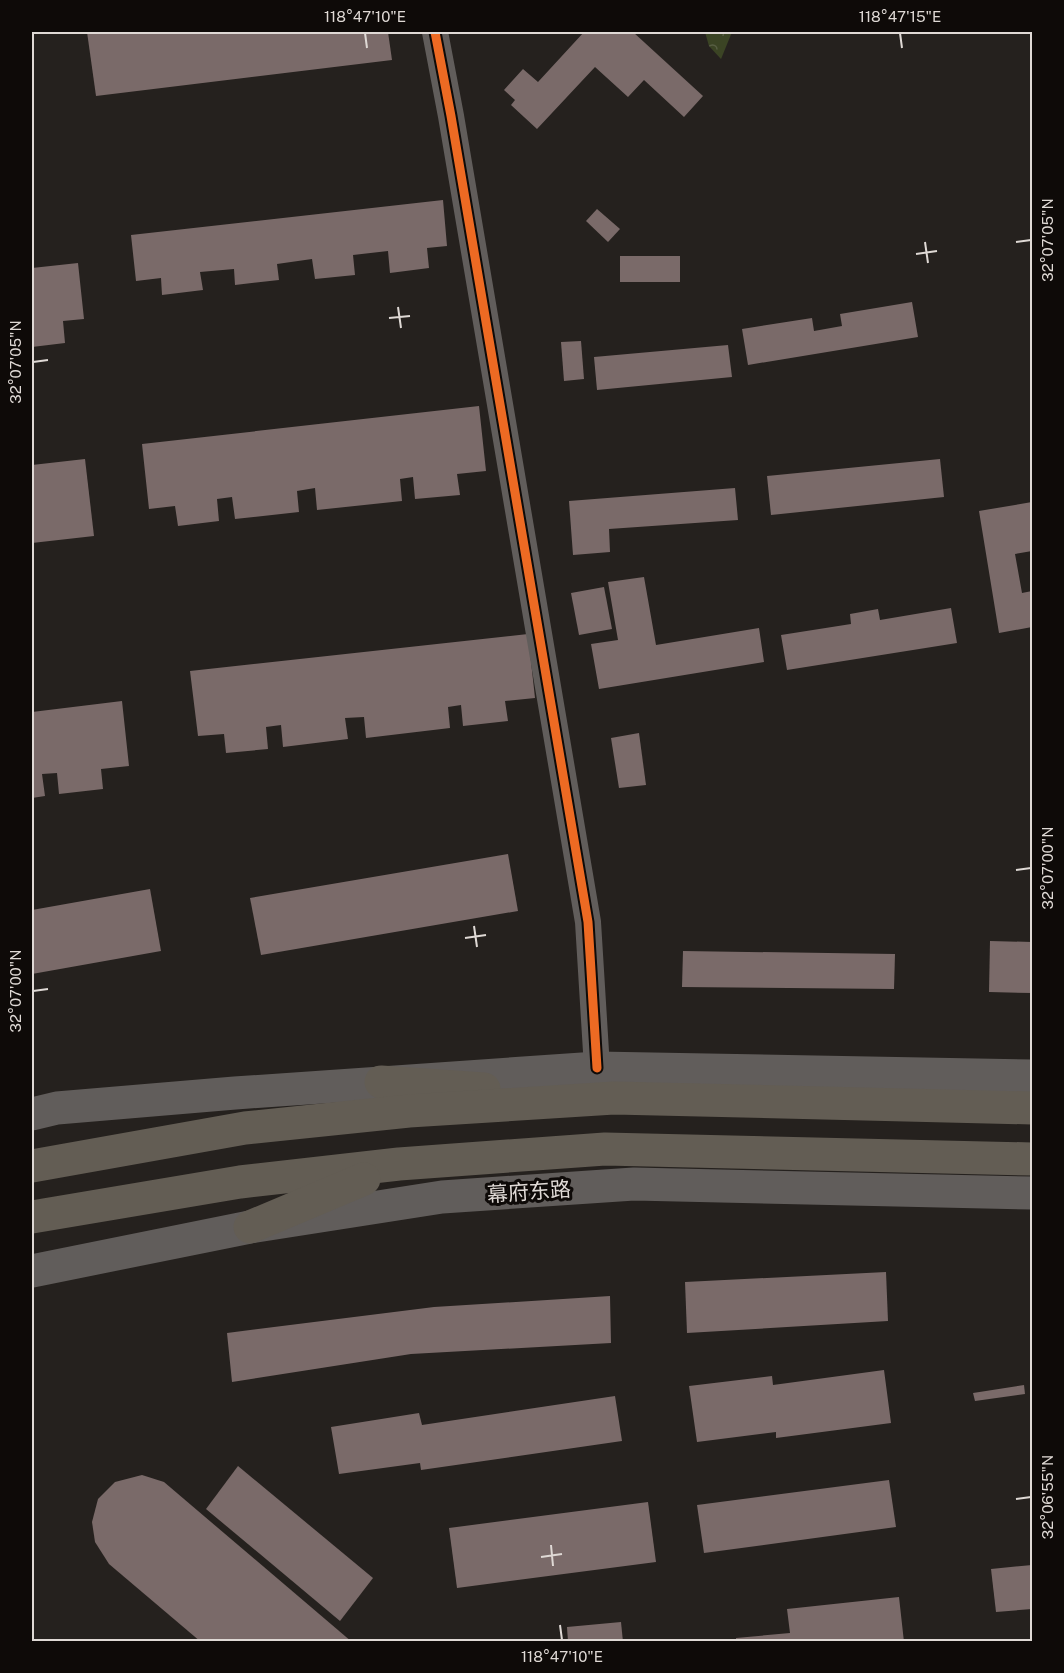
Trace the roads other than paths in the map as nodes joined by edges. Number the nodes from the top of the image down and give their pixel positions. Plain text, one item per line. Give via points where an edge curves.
1 (435, 32) edge
2 (597, 1068) junction
3 (1032, 1076) edge
4 (381, 1082) junction
5 (614, 1098) junction
6 (1032, 1108) edge
7 (32, 1114) edge
8 (1032, 1159) edge
9 (399, 1164) junction
10 (32, 1166) edge
11 (1032, 1193) edge
12 (32, 1217) edge
13 (250, 1227) junction
14 (32, 1271) edge

1 - 2 street via 588,922
2 - 3 main road
2 - 4 main road
4 - 5 highway
4 - 7 main road via 57,1108
5 - 6 highway
5 - 10 highway via 244,1128
8 - 9 highway, 幕府东路 via 605,1149
9 - 12 highway, 幕府东路 via 240,1182
9 - 13 highway
11 - 13 main road, 幕府东路 via 634,1184 442,1197
13 - 14 main road, 幕府东路

